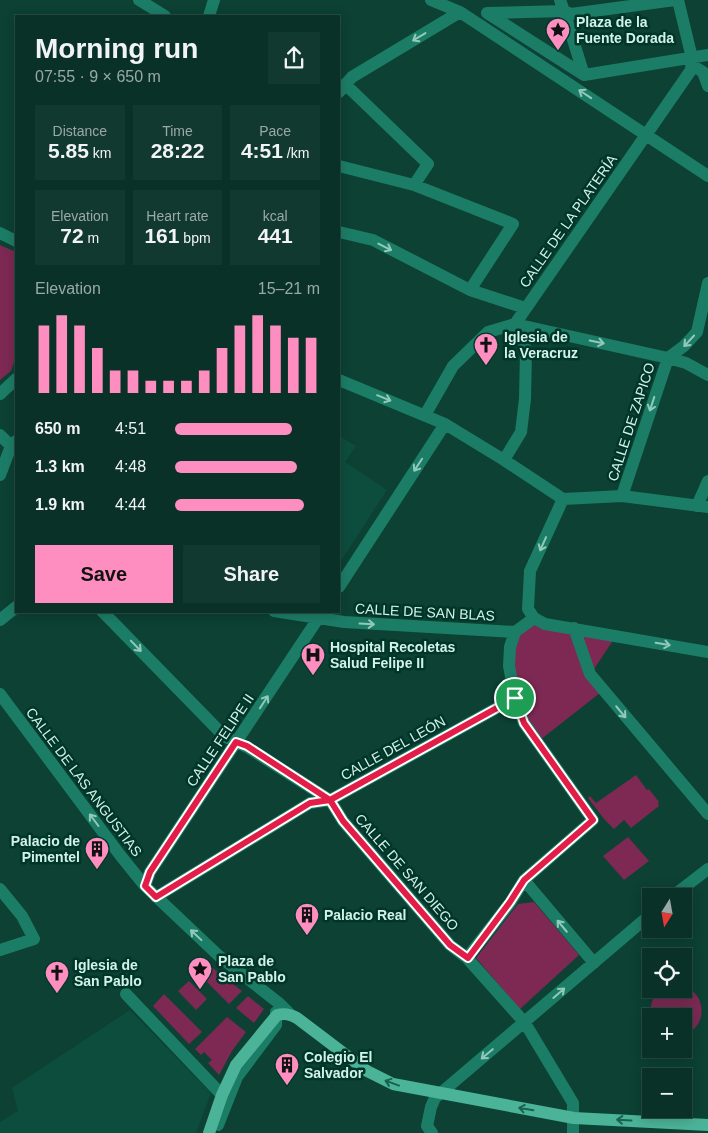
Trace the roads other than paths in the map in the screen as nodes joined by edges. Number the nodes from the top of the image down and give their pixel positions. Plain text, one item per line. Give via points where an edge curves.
1 (139, 0) edge
2 (214, 0) edge
3 (430, 0) edge
4 (677, 0) edge
5 (562, 6) edge
6 (460, 12) junction
7 (487, 13) junction
8 (163, 15) edge
9 (209, 15) edge
10 (473, 21) junction
11 (708, 56) edge
12 (692, 61) junction
13 (584, 75) junction
14 (344, 82) edge
15 (708, 86) edge
16 (647, 136) junction
17 (340, 166) edge
18 (708, 176) edge
19 (414, 185) junction
20 (340, 232) edge
21 (0, 233) edge
22 (15, 240) edge
23 (708, 283) edge
24 (470, 290) junction
25 (526, 308) junction
26 (705, 310) edge
27 (515, 324) junction
28 (668, 358) junction
29 (708, 375) edge
30 (340, 380) edge
31 (15, 381) edge
32 (0, 394) edge
33 (425, 415) junction
34 (445, 424) junction
35 (0, 435) edge
36 (14, 444) edge
37 (504, 460) junction
38 (0, 475) edge
39 (708, 481) edge
40 (622, 496) junction
41 (562, 499) junction
42 (702, 506) edge
43 (340, 585) edge
44 (15, 607) edge
45 (104, 613) edge
46 (298, 613) edge
47 (321, 615) edge
48 (534, 618) junction
49 (0, 620) edge
50 (574, 628) junction
51 (515, 632) junction
52 (708, 652) edge
53 (0, 694) edge
54 (515, 698) junction
55 (236, 742) junction
56 (330, 800) junction
57 (708, 814) edge
58 (708, 869) edge
59 (524, 880) junction
60 (145, 886) junction
61 (0, 888) edge
62 (683, 888) edge
63 (156, 897) junction
64 (642, 922) edge
65 (0, 950) edge
66 (468, 958) junction
67 (594, 963) junction
68 (126, 994) dead end
69 (274, 1000) junction
70 (290, 1014) junction
71 (277, 1015) junction
72 (525, 1023) junction
73 (440, 1093) junction
74 (221, 1104) junction
75 (574, 1118) junction
76 (708, 1125) edge
77 (209, 1133) edge
78 (215, 1133) edge
79 (432, 1133) edge
80 (573, 1133) edge

1 - 8 street
2 - 9 street
3 - 6 street
4 - 5 street via 571,14
4 - 12 street
5 - 7 street
5 - 13 street
6 - 10 street
6 -> 14 street
7 - 10 street
7 - 13 street
16 -> 10 street
11 - 12 street
12 - 13 street
12 - 15 street via 703,72
12 - 16 street, CALLE DE LA PLATERÍA via 691,70
14 - 19 street via 428,164
16 - 18 street
16 - 25 street, CALLE DE LA PLATERÍA
17 - 19 street
19 - 24 street via 513,224
20 -> 24 street via 373,240
21 - 22 street
23 - 26 street
24 - 25 street
25 - 27 street, CALLE DE LA PLATERÍA
26 -> 28 street via 696,332
27 -> 28 street
27 - 33 street via 488,332 453,366
27 - 37 street via 526,351 525,399 521,432
28 - 29 street
28 -> 40 street, CALLE DE ZAPICO
30 -> 33 street
31 - 32 street
33 - 34 street
34 - 37 street
34 -> 43 street
35 - 36 street
36 - 38 street
37 - 41 street
39 - 42 street
40 - 41 street
40 - 42 street
41 -> 48 street via 530,571 528,609
44 - 49 street
45 -> 55 street via 224,736
46 - 47 street, CALLE DE SAN BLAS
47 -> 51 street, CALLE DE SAN BLAS via 344,622
55 -> 47 street, CALLE FELIPE II
48 - 50 street via 545,624
48 - 51 street
50 -> 52 street
50 -> 57 street via 590,674
51 - 54 street via 509,666
60 -> 53 street, CALLE DE LAS ANGUSTIAS
54 - 56 street, CALLE DEL LEÓN
54 - 59 street via 524,723 593,820
55 - 56 street
55 - 60 street, CALLE FELIPE II via 150,872
56 - 63 street, CALLE DEL LEÓN via 310,803
56 - 66 street, CALLE DE SAN DIEGO via 343,821 450,945
58 - 62 street
59 - 66 street
67 -> 59 street
60 - 63 street
61 - 65 street via 22,916 34,939
69 -> 63 street via 219,956
64 - 67 street
66 - 72 street, CALLE DE SAN DIEGO
72 -> 67 street
68 - 74 street
69 - 70 street
69 - 71 street
70 - 71 main road
73 -> 70 main road via 379,1078
71 - 74 main road via 240,1059
71 - 74 street via 276,1025
72 -> 73 street
72 - 75 street via 570,1095
75 -> 73 main road
73 - 79 street via 428,1117
74 - 77 main road
74 - 78 street
76 -> 75 main road
75 - 80 street

